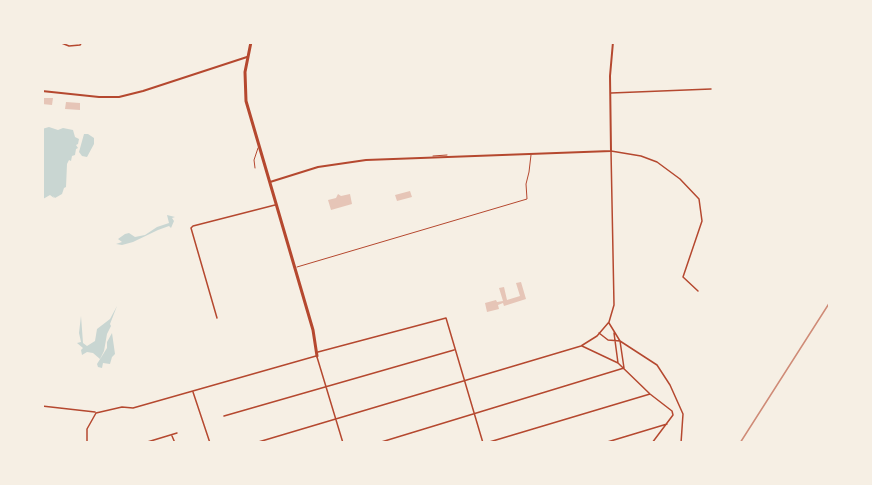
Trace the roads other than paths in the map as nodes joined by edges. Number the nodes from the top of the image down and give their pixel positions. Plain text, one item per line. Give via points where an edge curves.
1 (59, 42) edge
2 (82, 42) edge
3 (251, 42) edge
4 (614, 42) edge
5 (247, 57) junction
6 (711, 89) dead end
7 (42, 91) edge
8 (610, 93) junction
9 (258, 146) junction
10 (611, 150) junction
11 (531, 153) junction
12 (255, 168) dead end
13 (269, 182) junction
14 (277, 205) junction
15 (294, 268) junction
16 (698, 291) dead end
17 (217, 318) dead end
18 (609, 322) junction
19 (614, 332) junction
20 (599, 333) junction
21 (620, 341) junction
22 (615, 342) junction
23 (582, 345) junction
24 (455, 350) junction
25 (317, 356) junction
26 (618, 363) junction
27 (624, 368) junction
28 (465, 380) junction
29 (326, 387) junction
30 (193, 391) junction
31 (650, 394) junction
32 (42, 406) edge
33 (96, 412) junction
34 (475, 414) junction
35 (224, 416) dead end
36 (336, 419) junction
37 (667, 424) junction
38 (177, 433) dead end
39 (172, 435) junction
40 (87, 443) edge
41 (144, 443) edge
42 (175, 443) edge
43 (210, 443) edge
44 (255, 443) edge
45 (343, 443) edge
46 (378, 443) edge
47 (484, 443) edge
48 (604, 443) edge
49 (652, 443) edge
50 (681, 443) edge

1 - 2 street via 69,46
3 - 5 main road
4 - 8 street
5 - 7 street via 119,97
5 - 9 main road via 245,93
6 - 8 street
8 - 10 street
9 - 12 lane
9 - 13 main road
10 - 11 street
10 - 16 street via 657,162 699,200 702,221 683,277
10 - 18 street via 614,298
11 - 13 street via 366,160 330,165
11 - 15 lane via 525,184 527,200
13 - 14 main road
14 - 15 main road
14 - 17 street via 192,227
15 - 25 main road
18 - 19 street
18 - 20 street
19 - 21 street
19 - 22 street
20 - 22 street
20 - 23 street
21 - 22 street
21 - 27 street
21 - 50 street via 657,365 670,385 683,414
22 - 26 street
23 - 26 street
23 - 28 street
24 - 25 street via 446,318 325,349
24 - 28 street
24 - 29 street
25 - 29 street
25 - 30 street
26 - 27 street
27 - 31 street
27 - 34 street
28 - 34 street
28 - 36 street
29 - 35 street
29 - 36 street
30 - 33 street via 133,408
30 - 43 street
31 - 37 street via 673,413
31 - 47 street
32 - 33 street
33 - 40 street via 87,429
34 - 46 street
34 - 47 street
36 - 44 street
36 - 45 street
37 - 48 street
37 - 49 street
38 - 39 street
39 - 41 street
39 - 42 street

